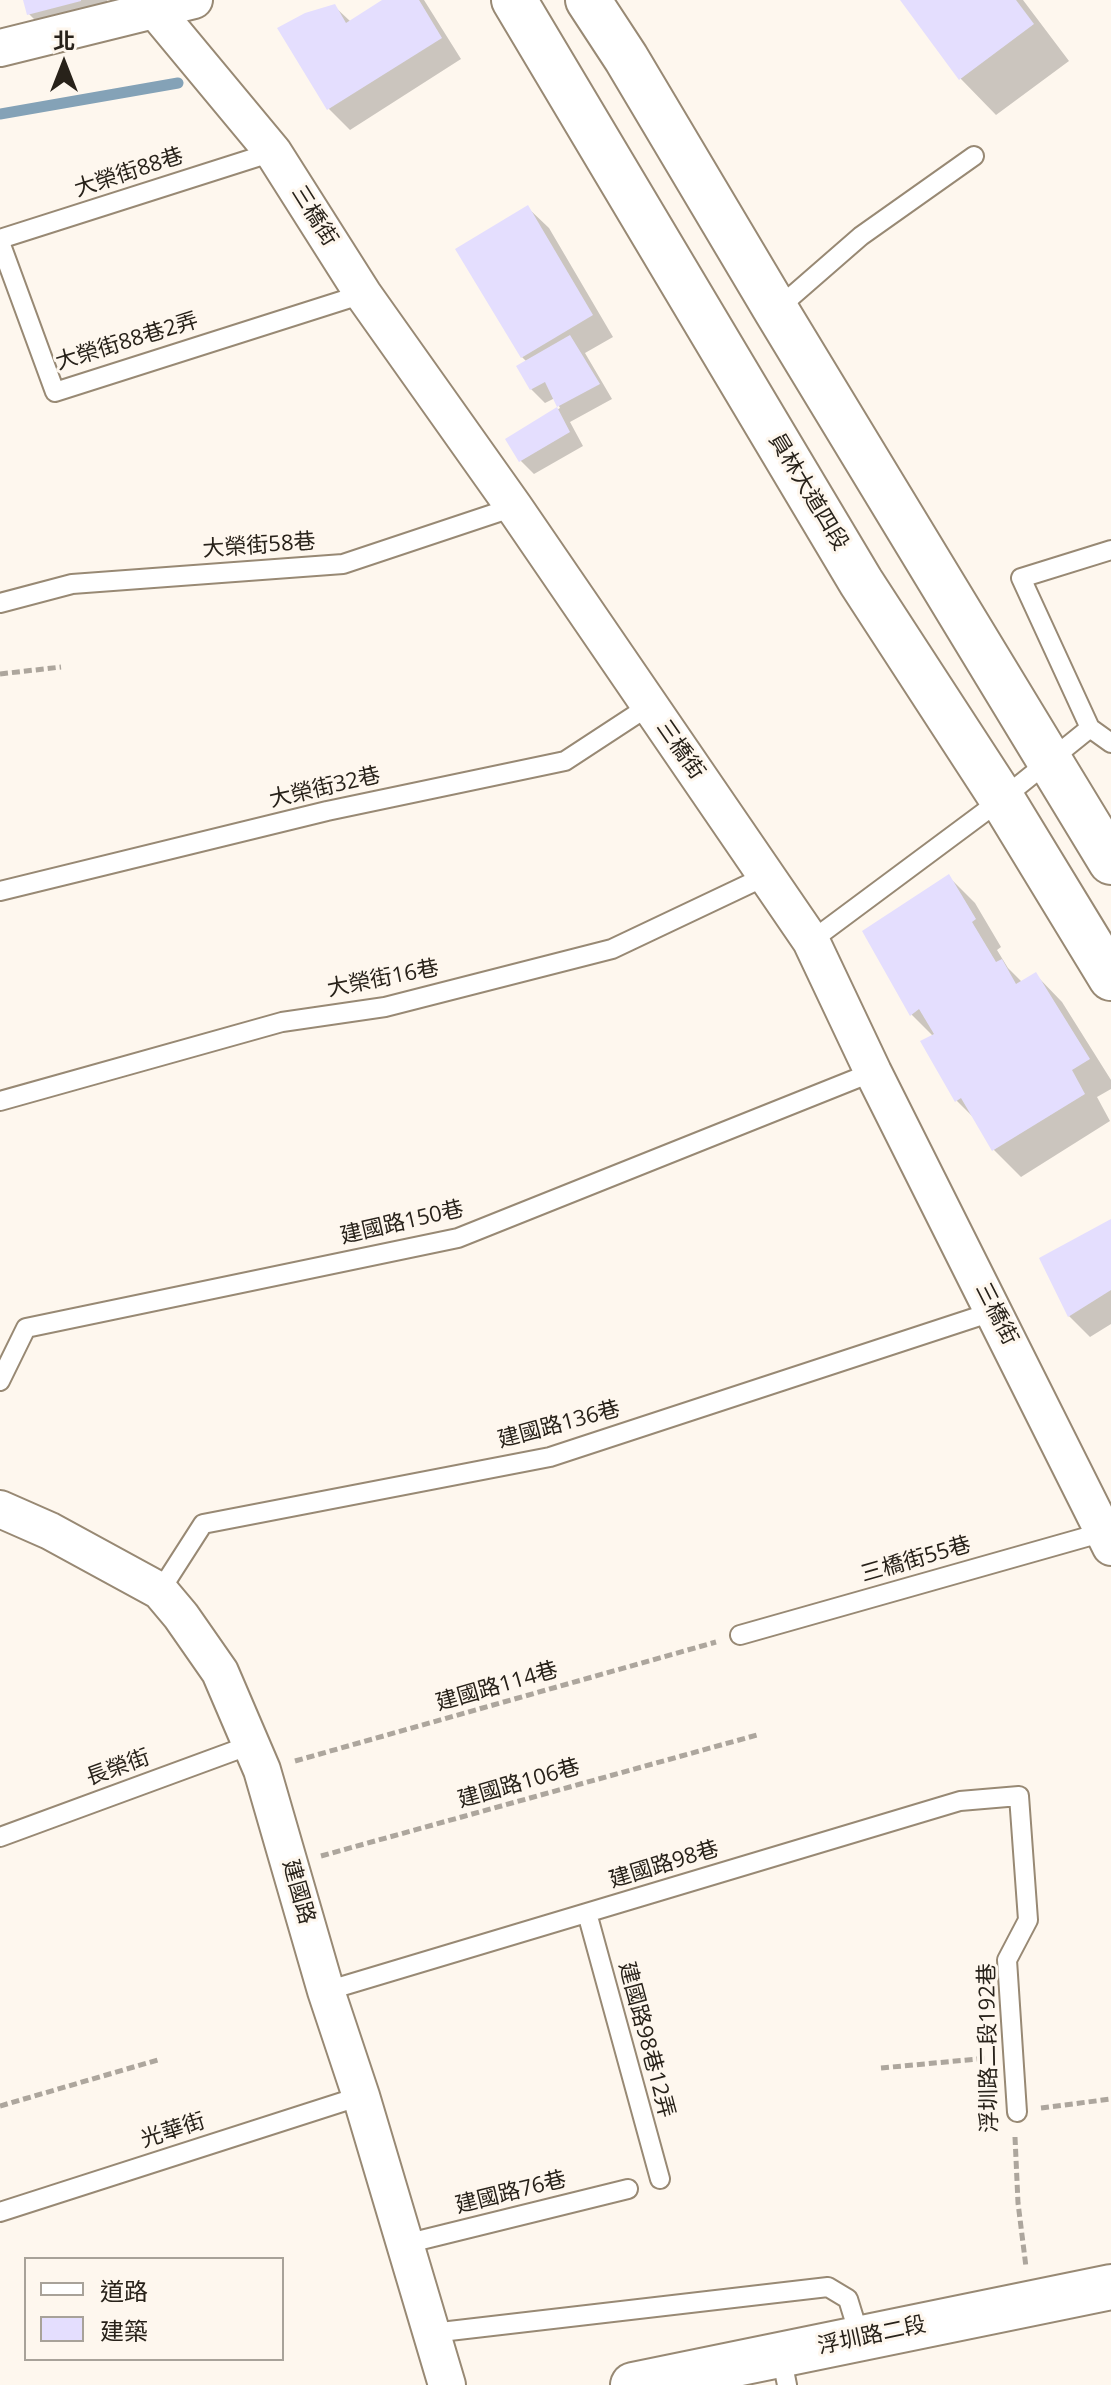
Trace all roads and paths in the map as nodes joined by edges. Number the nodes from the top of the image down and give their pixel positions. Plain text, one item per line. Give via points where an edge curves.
1 (194, 0) edge
2 (514, 0) edge
3 (588, 0) edge
4 (155, 10) junction
5 (0, 48) edge
6 (273, 152) junction
7 (974, 156) dead end
8 (0, 240) edge
9 (363, 294) junction
10 (776, 310) junction
11 (514, 507) junction
12 (1111, 550) edge
13 (0, 603) edge
14 (61, 667) dead end
15 (0, 674) edge
16 (649, 706) junction
17 (1090, 728) junction
18 (1111, 743) edge
19 (1049, 760) junction
20 (1002, 799) junction
21 (1111, 862) edge
22 (766, 876) junction
23 (0, 891) edge
24 (811, 941) junction
25 (1111, 978) edge
26 (873, 1072) junction
27 (0, 1101) edge
28 (995, 1311) junction
29 (0, 1381) edge
30 (0, 1509) edge
31 (1108, 1540) edge
32 (160, 1591) junction
33 (740, 1635) joint
34 (757, 1735) dead end
35 (258, 1757) junction
36 (1019, 1796) joint
37 (0, 1837) edge
38 (290, 1864) junction
39 (587, 1913) junction
40 (326, 1991) junction
41 (1013, 2055) junction
42 (161, 2059) dead end
43 (881, 2068) dead end
44 (361, 2096) junction
45 (1111, 2099) edge
46 (0, 2106) edge
47 (1017, 2112) junction
48 (660, 2179) dead end
49 (628, 2189) dead end
50 (0, 2212) edge
51 (405, 2244) junction
52 (1111, 2287) edge
53 (1030, 2303) junction
54 (432, 2333) junction
55 (860, 2338) junction
56 (784, 2370) edge
57 (447, 2385) edge
58 (633, 2385) edge

1 - 4 street
2 - 20 main road, 員林大道四段 via 861,582
3 - 10 main road
4 - 5 street
4 - 6 street, 三橋街
6 - 8 lane, 大榮街88巷
6 - 9 street, 三橋街
7 - 10 lane via 861,236
8 - 9 lane, 大榮街88巷2弄 via 55,392
9 - 11 street, 三橋街
10 - 19 main road
11 - 13 lane, 大榮街58巷 via 343,564 72,584
11 - 16 street, 三橋街
12 - 17 lane via 1021,578
14 - 15 path
16 - 22 street, 三橋街
16 - 23 lane, 大榮街32巷 via 565,761 327,811
17 - 18 lane
17 - 19 lane
19 - 20 lane
19 - 21 main road
20 - 24 lane
20 - 25 main road, 員林大道四段
22 - 24 street, 三橋街
22 - 27 lane, 大榮街16巷 via 612,949 385,1007 282,1022
24 - 26 street, 三橋街
26 - 28 street, 三橋街
26 - 29 lane, 建國路150巷 via 458,1238 26,1328
28 - 31 street, 三橋街
28 - 32 lane, 建國路136巷 via 550,1457 203,1524
30 - 32 street, 建國路
31 - 33 lane, 三橋街55巷
32 - 35 street, 建國路 via 220,1672
33 - 35 path, 建國路114巷
34 - 38 path, 建國路106巷
35 - 37 lane, 長榮街
35 - 38 street, 建國路
36 - 39 lane, 建國路98巷 via 960,1801
36 - 41 lane, 浮圳路二段192巷 via 1028,1920 1007,1960
38 - 40 street, 建國路
39 - 40 lane, 建國路98巷
39 - 48 lane, 建國路98巷12弄
40 - 44 street, 建國路
41 - 43 path
41 - 47 lane, 浮圳路二段192巷
42 - 46 path
44 - 50 lane, 光華街
44 - 51 street, 建國路
45 - 47 path
47 - 53 path, 浮圳路二段192巷 via 1018,2203
49 - 51 lane, 建國路76巷
51 - 54 street, 建國路
52 - 53 main road, 浮圳路二段
53 - 55 main road, 浮圳路二段
54 - 55 lane via 828,2287 848,2299
54 - 57 street, 建國路
55 - 56 main road, 浮圳路二段
56 - 58 main road, 浮圳路二段

